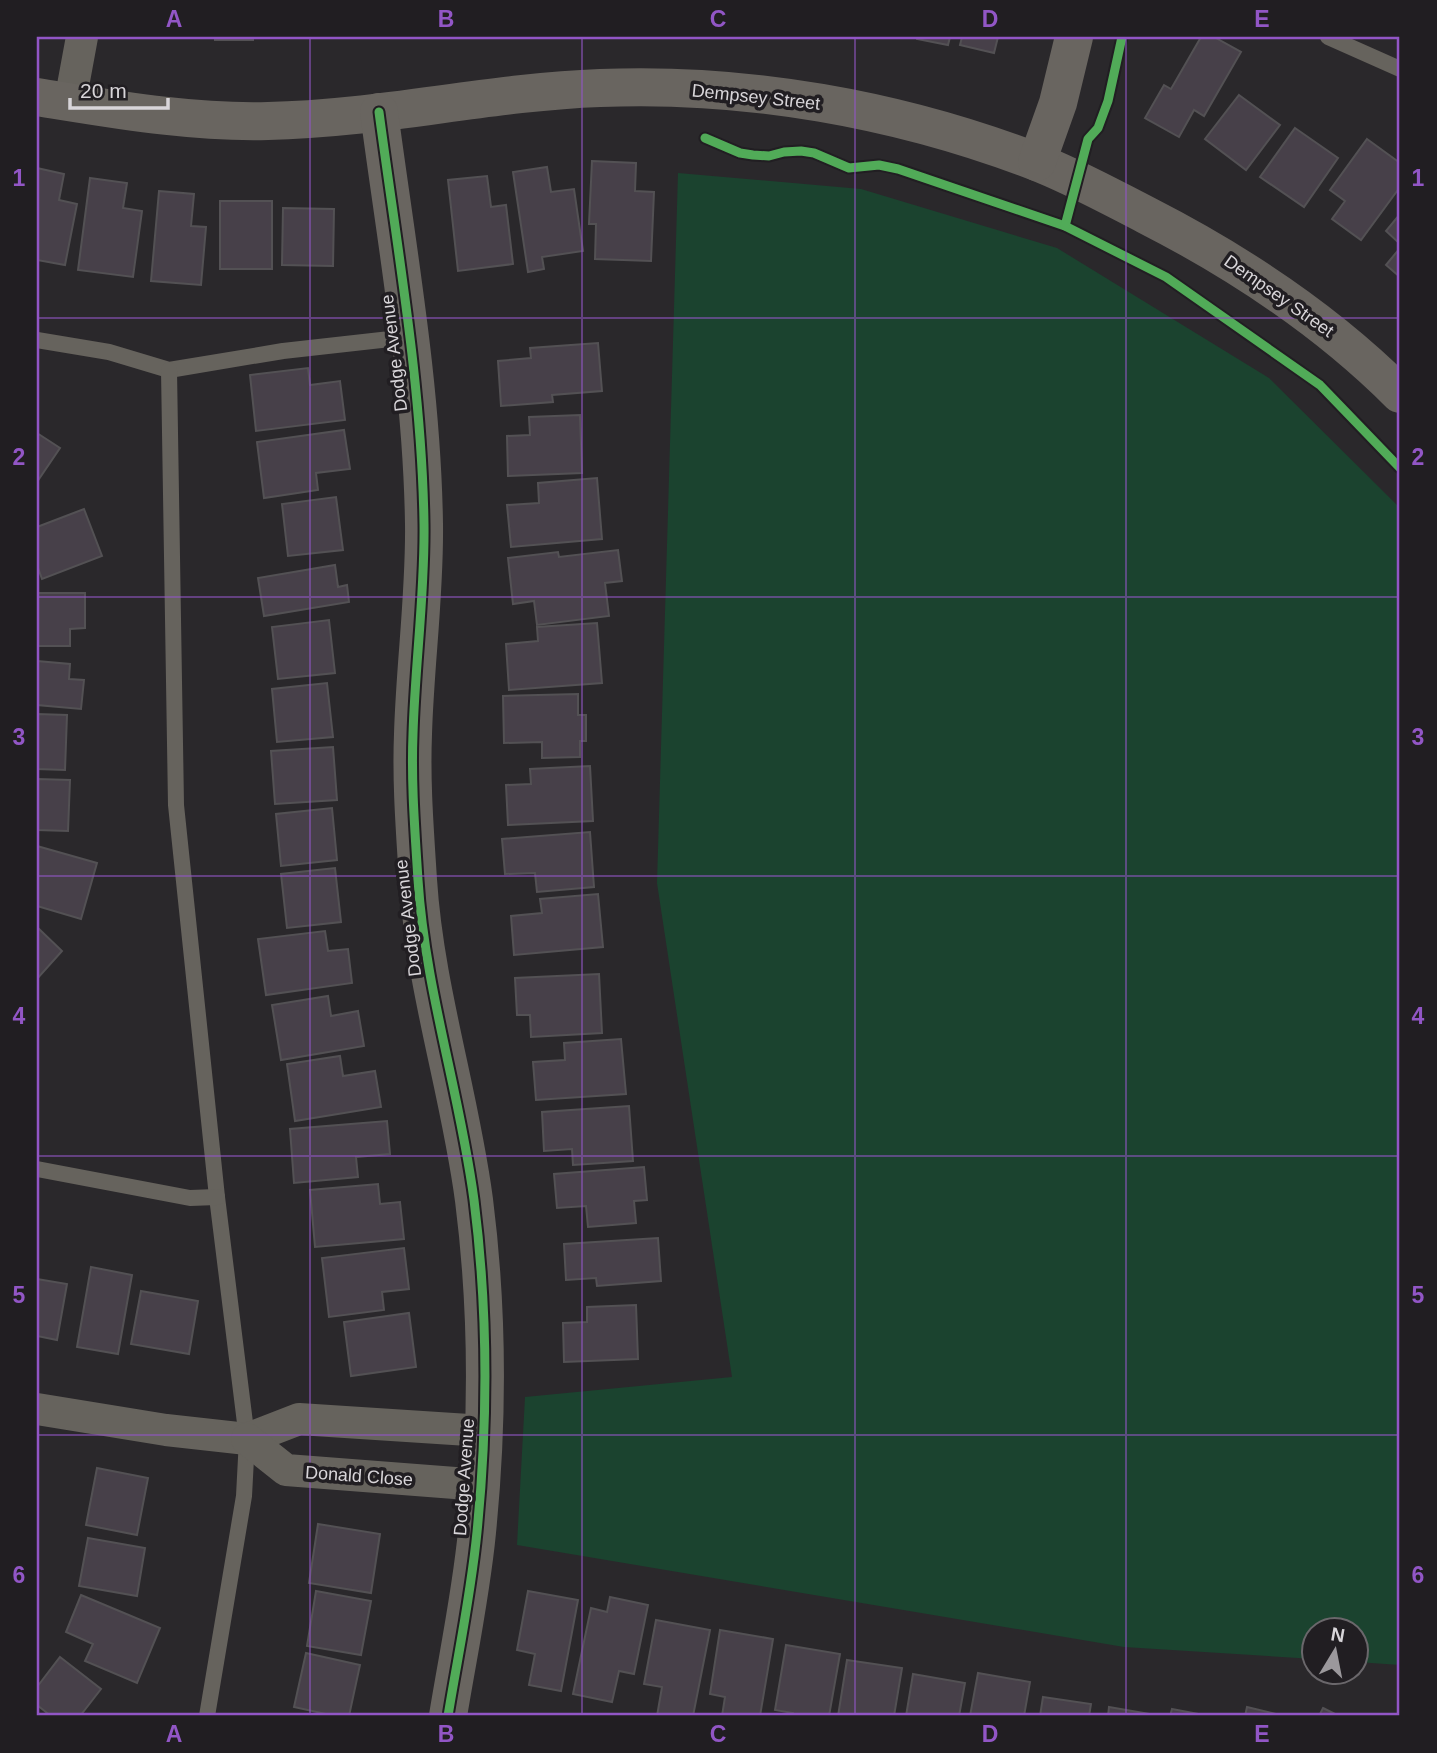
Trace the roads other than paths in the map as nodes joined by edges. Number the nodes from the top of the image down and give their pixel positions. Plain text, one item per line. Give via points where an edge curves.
1 (82, 37) edge
2 (1074, 37) edge
3 (1328, 37) edge
4 (1400, 69) edge
5 (53, 99) edge
6 (379, 113) junction
7 (1037, 162) junction
8 (408, 337) junction
9 (37, 340) edge
10 (169, 370) junction
11 (1400, 394) edge
12 (37, 1169) edge
13 (217, 1197) junction
14 (37, 1409) edge
15 (484, 1431) junction
16 (247, 1439) junction
17 (481, 1485) junction
18 (207, 1716) edge
19 (447, 1716) edge

1 - 5 street
2 - 7 street
3 - 4 lane
5 - 6 street, Dempsey Street via 145,114 235,121
6 - 7 street, Dempsey Street via 601,88 763,94 920,124
6 - 8 street, Dodge Avenue
7 - 11 street, Dempsey Street via 1189,237 1254,275 1328,329
8 - 10 lane
8 - 15 street, Dodge Avenue via 424,528 412,736 419,896 474,1200 481,1262
9 - 10 lane via 108,352
10 - 13 lane via 176,805
12 - 13 lane via 190,1198
13 - 16 lane
14 - 16 street
15 - 16 street via 299,1419
15 - 17 street, Dodge Avenue
16 - 17 street, Donald Close via 286,1470
16 - 18 lane via 244,1496
17 - 19 street, Dodge Avenue via 471,1582

